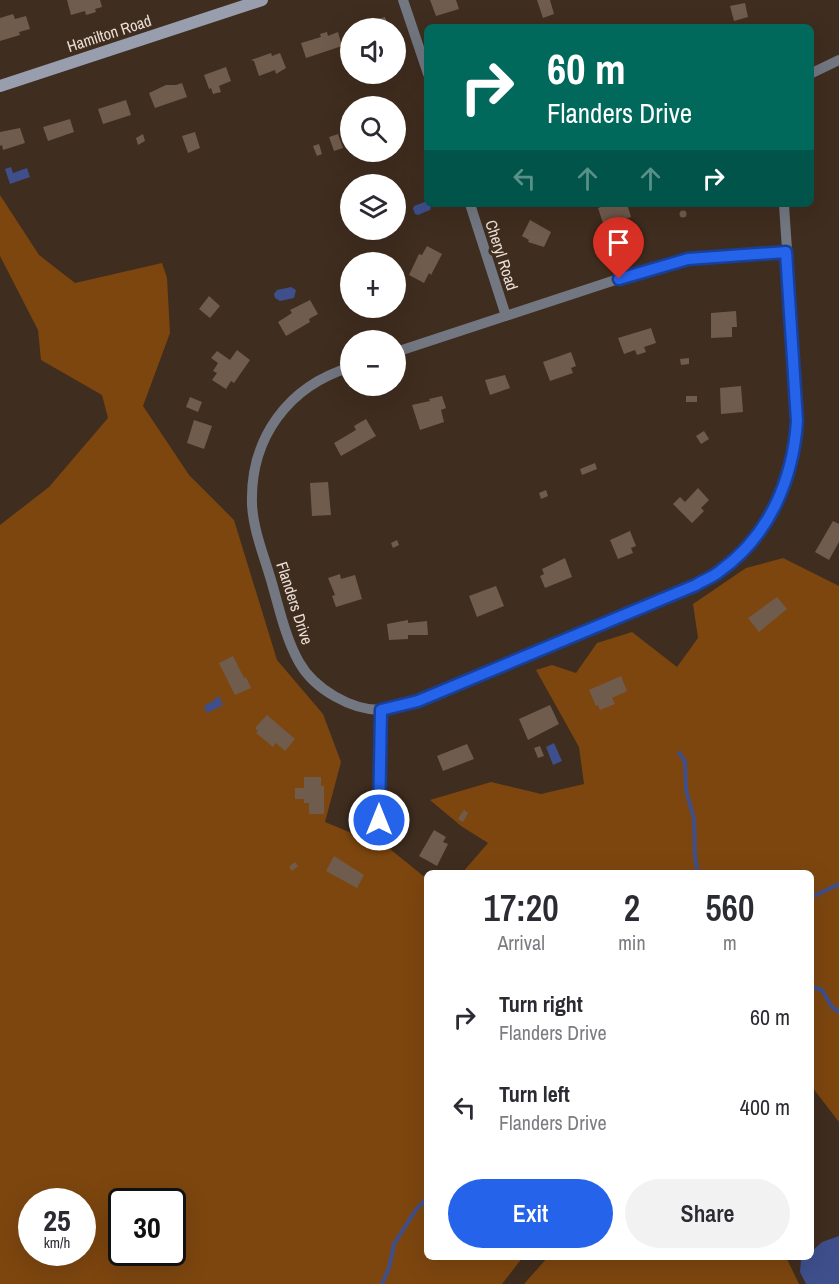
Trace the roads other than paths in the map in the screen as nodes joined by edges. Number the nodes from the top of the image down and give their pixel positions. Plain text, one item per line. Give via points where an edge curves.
1 (262, 0) edge
2 (403, 0) edge
3 (839, 60) edge
4 (424, 62) edge
5 (814, 72) edge
6 (0, 86) edge
7 (471, 207) edge
8 (784, 207) edge
9 (786, 252) junction
10 (506, 316) junction
11 (406, 349) edge
12 (340, 371) edge
13 (381, 710) junction
14 (379, 820) dead end

1 - 6 street, Hamilton Road
2 - 4 street
3 - 5 street
7 - 10 street, Cheryl Road
8 - 9 street, Flanders Drive
9 - 10 street via 680,260
9 - 13 street, Flanders Drive via 797,421 795,443 786,484 760,531 720,572 696,585 418,701
10 - 11 street
12 - 13 street, Flanders Drive via 304,390 274,421 257,459 252,506 280,613 300,664 310,678 342,700
13 - 14 street

